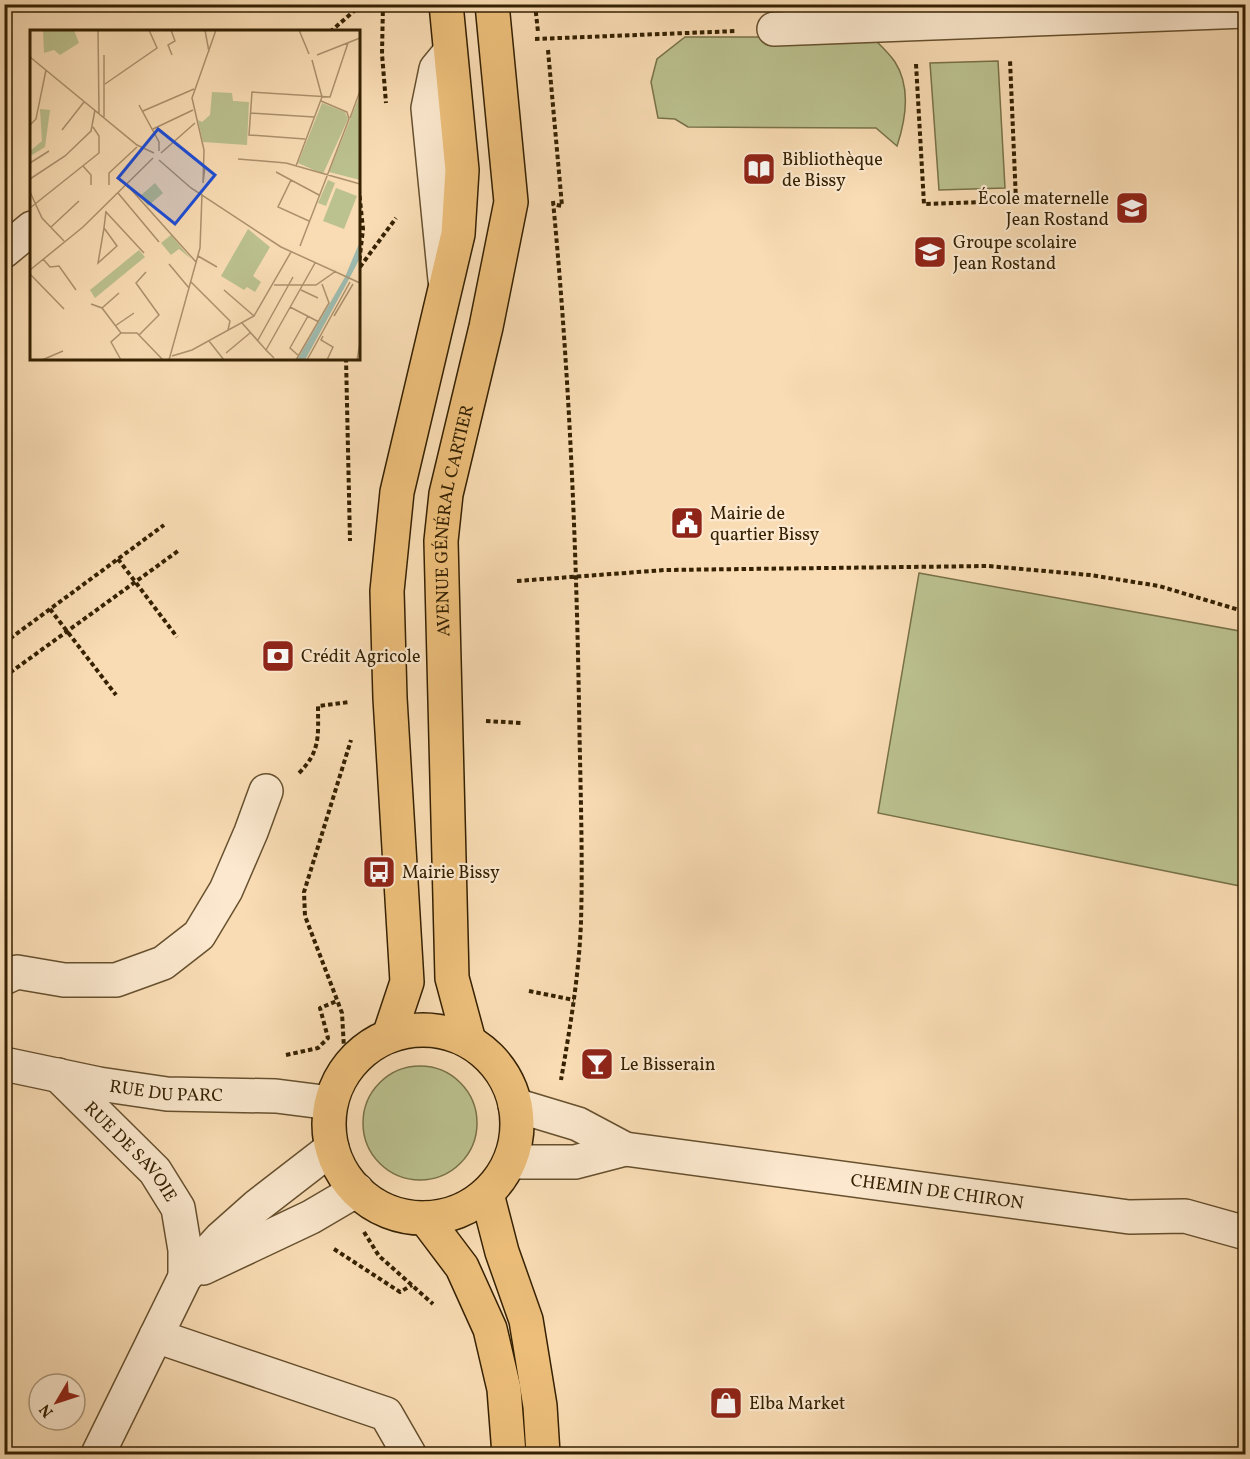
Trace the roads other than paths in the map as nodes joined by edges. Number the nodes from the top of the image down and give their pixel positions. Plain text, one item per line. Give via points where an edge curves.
1 (446, 4) edge
2 (1245, 11) edge
3 (493, 20) edge
4 (774, 29) road end
5 (450, 52) junction
6 (30, 230) edge
7 (458, 234) junction
8 (504, 244) junction
9 (30, 246) edge
10 (4, 252) edge
11 (445, 286) junction
12 (266, 791) road end
13 (4, 978) edge
14 (389, 1036) junction
15 (469, 1041) junction
16 (4, 1064) edge
17 (58, 1075) junction
18 (331, 1103) junction
19 (516, 1105) junction
20 (332, 1148) junction
21 (625, 1149) junction
22 (510, 1162) junction
23 (357, 1190) junction
24 (487, 1194) junction
25 (425, 1218) junction
26 (1245, 1233) edge
27 (185, 1277) junction
28 (156, 1336) junction
29 (493, 1344) junction
30 (98, 1455) edge
31 (409, 1455) edge
32 (509, 1455) edge
33 (524, 1455) edge
34 (543, 1455) edge

1 - 5 main road
2 - 4 street
3 - 8 main road, AVENUE GÉNÉRAL CARTIER via 511,202
5 - 7 main road via 462,170
5 - 11 street via 436,69 428,108
6 - 10 street
7 - 8 main road
7 - 11 main road
8 - 15 main road, AVENUE GÉNÉRAL CARTIER via 446,494 441,540 452,978
9 - 10 street
11 - 14 main road via 397,492 387,591 407,982
12 - 13 street via 226,890 200,935 163,963 116,980 64,980 17,972
14 - 15 main road via 416,1030 444,1031
14 - 18 main road via 364,1049 345,1070
15 - 19 main road via 485,1053 504,1077
16 - 17 street, RUE DU PARC
17 - 18 street, RUE DU PARC via 167,1094 276,1096
17 - 27 street, RUE DE SAVOIE via 155,1171 178,1208
18 - 20 main road
19 - 21 street, CHEMIN DE CHIRON via 578,1124
19 - 22 main road via 517,1134
20 - 23 main road via 342,1171
20 - 27 street, RUE DE SAVOIE via 257,1206
21 - 22 street, CHEMIN DE CHIRON via 575,1161
21 - 26 street, CHEMIN DE CHIRON via 1129,1217 1185,1216
22 - 24 main road
23 - 25 main road via 383,1209
23 - 27 street via 311,1217
24 - 25 main road via 448,1215
24 - 34 main road via 526,1320 540,1406
25 - 29 main road via 462,1267
27 - 28 street, RUE DE SAVOIE
28 - 30 street, RUE DE SAVOIE
28 - 31 street via 386,1414
29 - 32 main road via 504,1389
29 - 33 main road via 519,1375

